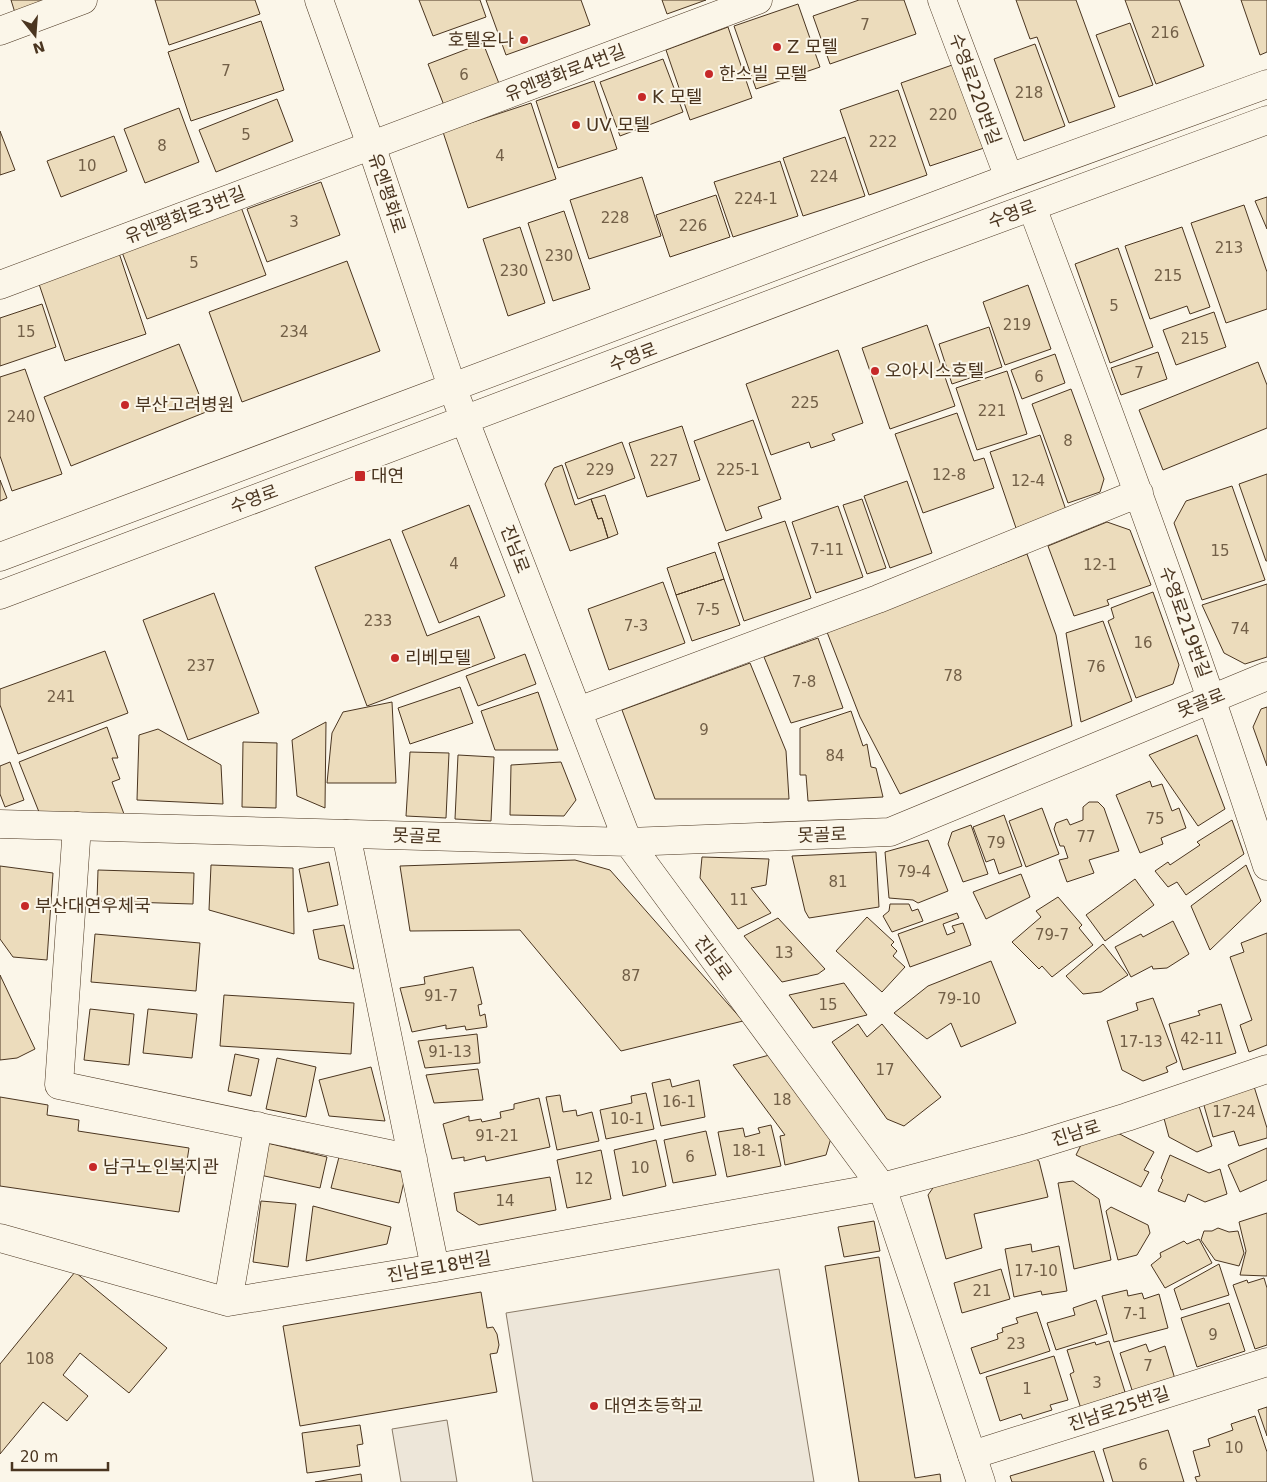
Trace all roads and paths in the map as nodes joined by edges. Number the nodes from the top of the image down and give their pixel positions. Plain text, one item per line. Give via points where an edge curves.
1 (83, 0) edge
2 (319, 0) edge
3 (758, 0) edge
4 (942, 0) edge
5 (0, 31) edge
6 (1267, 84) edge
7 (1267, 120) edge
8 (371, 145) junction
9 (1008, 178) junction
10 (1032, 207) junction
11 (0, 285) edge
12 (452, 387) junction
13 (465, 421) junction
14 (1140, 493) junction
15 (0, 557) edge
16 (0, 595) edge
17 (1267, 676) edge
18 (1212, 698) junction
19 (578, 711) junction
20 (0, 824) edge
21 (77, 826) junction
22 (346, 834) junction
23 (628, 842) junction
24 (1267, 866) edge
25 (1267, 1069) edge
26 (258, 1126) junction
27 (413, 1159) junction
28 (882, 1187) junction
29 (0, 1238) edge
30 (435, 1268) junction
31 (228, 1302) junction
32 (1267, 1362) edge
33 (972, 1455) junction
34 (981, 1482) edge

1 - 5 street
2 - 8 street, 유엔평화로
3 - 8 street, 유엔평화로4번길
4 - 9 street, 수영로220번길
6 - 9 street, 수영로
7 - 10 street, 수영로
8 - 11 street, 유엔평화로3번길
8 - 12 street, 유엔평화로
9 - 12 street, 수영로
10 - 13 street, 수영로
10 - 14 street, 수영로219번길
12 - 13 street, 진남로
12 - 15 street, 수영로
13 - 16 street, 수영로
13 - 19 street, 진남로
14 - 18 street, 수영로219번길
14 - 19 street via 878,599
17 - 18 street, 못골로
18 - 23 street, 못골로 via 890,832
18 - 24 street, 수영로219번길
19 - 23 street, 진남로
20 - 21 street, 못골로
21 - 22 street, 못골로
21 - 26 street via 59,1085
22 - 23 street, 못골로
22 - 27 street
23 - 28 street, 진남로
25 - 28 street, 진남로 via 1127,1118
26 - 27 street
26 - 31 street
27 - 30 street
28 - 30 street, 진남로18번길
28 - 33 street, 진남로
29 - 31 street, 진남로18번길
30 - 31 street, 진남로18번길
32 - 33 street, 진남로25번길
33 - 34 street, 진남로

